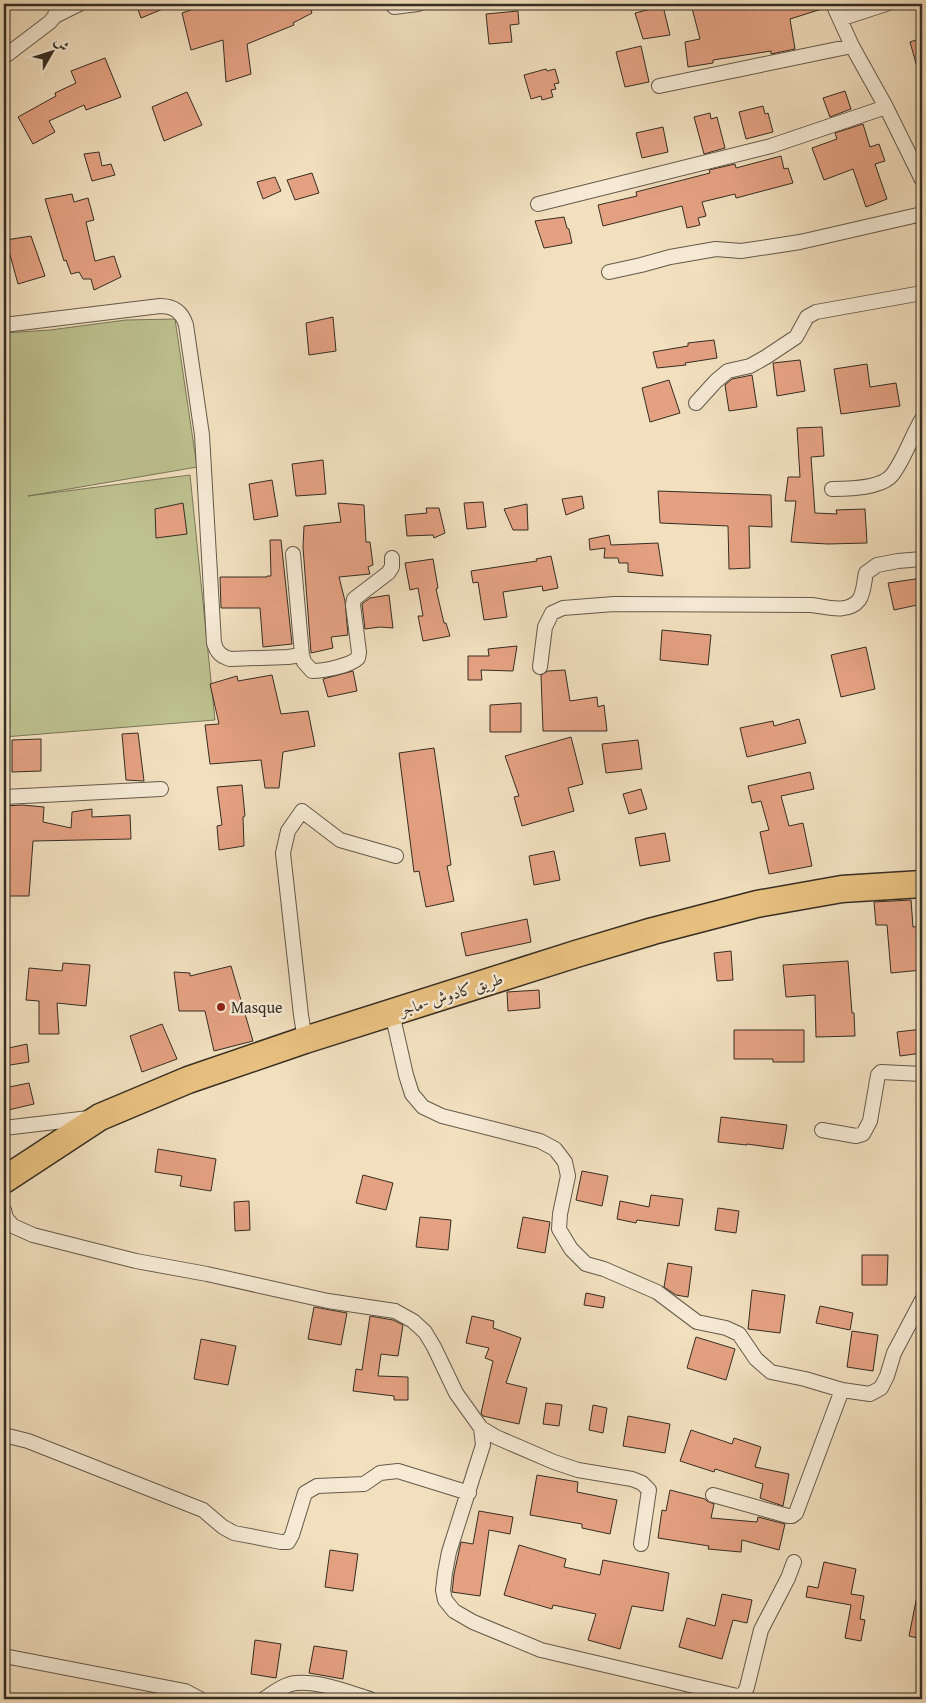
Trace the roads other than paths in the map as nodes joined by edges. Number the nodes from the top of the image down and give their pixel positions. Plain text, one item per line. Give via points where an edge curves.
1 (79, 4) edge
2 (418, 4) edge
3 (833, 4) edge
4 (886, 4) edge
5 (394, 7) dead end
6 (56, 10) edge
7 (840, 20) junction
8 (852, 46) junction
9 (4, 57) edge
10 (659, 86) dead end
11 (886, 107) junction
12 (922, 180) edge
13 (538, 204) dead end
14 (922, 214) edge
15 (609, 272) dead end
16 (922, 293) edge
17 (4, 325) edge
18 (696, 403) dead end
19 (922, 419) edge
20 (832, 489) dead end
21 (293, 554) dead end
22 (392, 558) dead end
23 (922, 559) edge
24 (302, 655) junction
25 (540, 667) dead end
26 (161, 789) dead end
27 (4, 796) edge
28 (396, 856) dead end
29 (922, 884) edge
30 (392, 1013) junction
31 (305, 1040) junction
32 (922, 1074) edge
33 (100, 1117) junction
34 (4, 1128) edge
35 (822, 1130) dead end
36 (4, 1182) edge
37 (4, 1210) edge
38 (922, 1300) edge
39 (842, 1390) junction
40 (481, 1428) junction
41 (4, 1435) edge
42 (469, 1493) junction
43 (713, 1495) dead end
44 (640, 1544) dead end
45 (794, 1562) dead end
46 (4, 1656) edge
47 (200, 1699) edge
48 (264, 1699) edge
49 (370, 1699) edge

1 - 6 street
2 - 5 street
3 - 7 street
4 - 7 street
6 - 9 street via 50,22
7 - 8 street
8 - 10 street
8 - 11 street
11 - 12 street
11 - 13 street via 771,146
14 - 15 street via 800,242 741,250 716,249
16 - 18 street via 816,312 807,317 796,337 750,366 728,371
17 - 24 street via 160,306 169,306 179,312 186,325 202,435 216,651 230,659
19 - 20 street via 892,476 854,489
21 - 24 street
22 - 24 street via 388,573 354,599 358,658 350,663 312,671
23 - 25 street via 877,565 866,572 859,600 842,609 812,605 614,604 563,608 552,613 545,627
26 - 27 street
28 - 31 street via 340,840 302,811 288,831 283,853
29 - 30 highway, طريق كادوش -ماجر via 842,889 757,904 653,931
30 - 31 highway, طريق كادوش -ماجر
30 - 39 street via 412,1094 423,1107 442,1116 540,1142 555,1149 566,1162 568,1176 559,1229 571,1249 586,1264 657,1292 697,1322 738,1334 756,1359 771,1372
31 - 33 highway, طريق كادوش -ماجر via 188,1080
32 - 35 street via 881,1072 878,1075 870,1121 863,1134 856,1136
33 - 34 street
33 - 36 highway, طريق كادوش -ماجر
37 - 40 street via 6,1218 14,1226 33,1235 136,1261 404,1315 424,1332 456,1393
38 - 39 street via 894,1353 881,1388 870,1394
39 - 43 street via 796,1513 788,1516
40 - 42 street via 483,1445
40 - 44 street via 554,1462 642,1483 648,1490
41 - 42 street via 28,1441 203,1510 234,1534 281,1542 288,1542 292,1535 305,1493 317,1486 364,1484 380,1473 398,1471
42 - 45 street via 445,1573 443,1590 454,1611 541,1650 732,1695 744,1694 762,1630
46 - 47 street via 185,1691
48 - 49 street via 295,1683 323,1686

